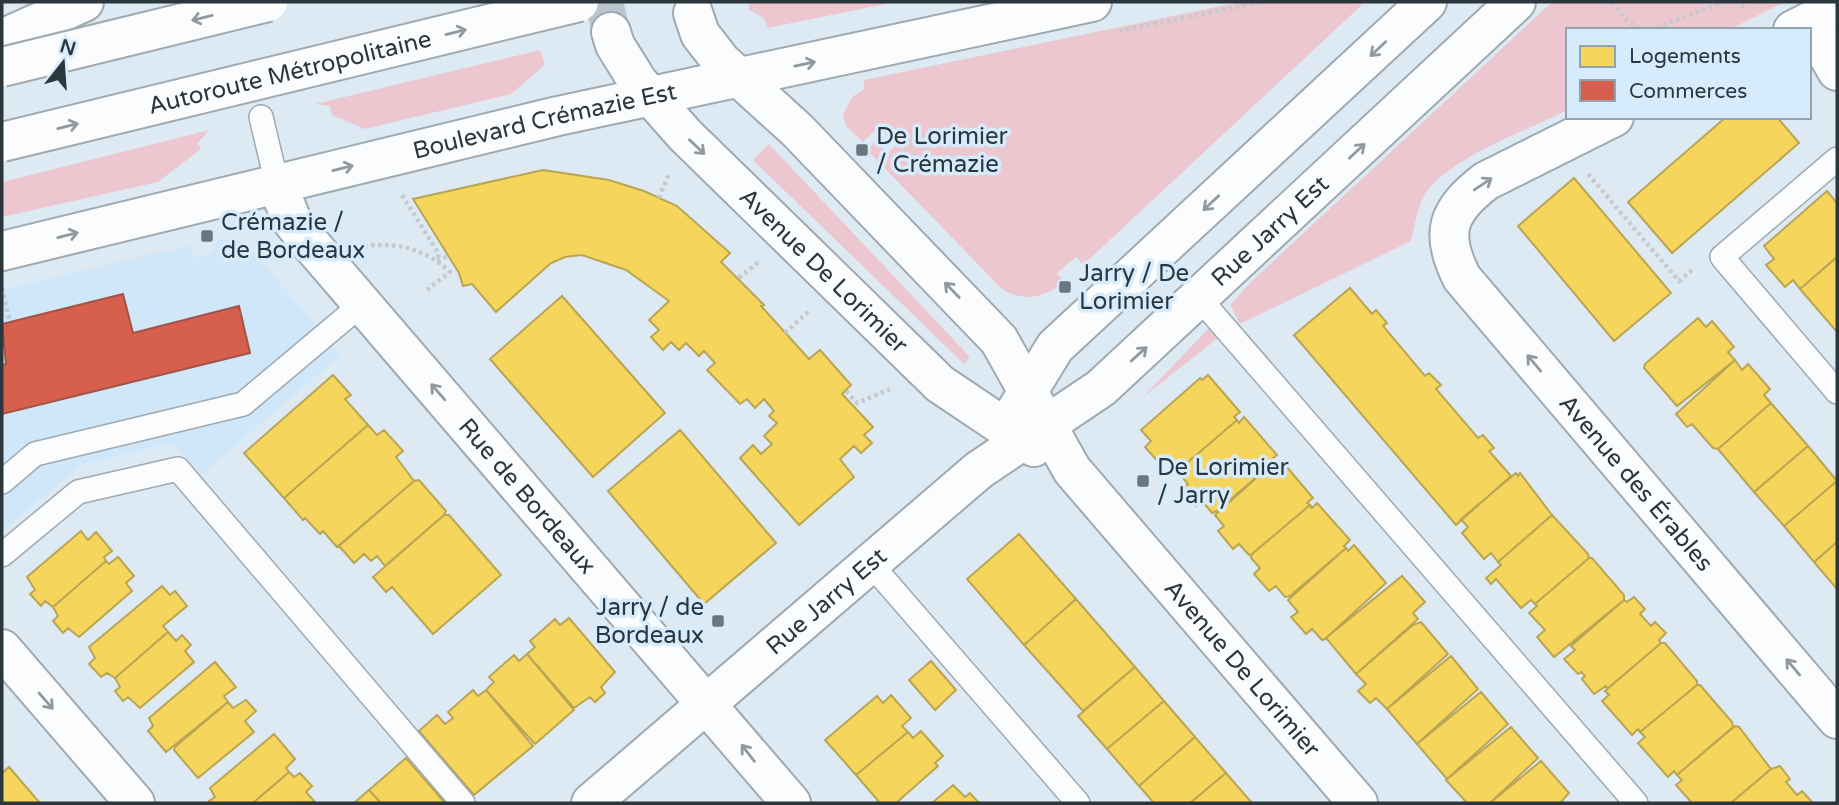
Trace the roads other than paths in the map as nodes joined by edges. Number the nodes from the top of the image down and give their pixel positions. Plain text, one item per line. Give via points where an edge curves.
1 (84, 2) edge
2 (268, 2) edge
3 (579, 2) edge
4 (1092, 2) edge
5 (1427, 2) edge
6 (1516, 2) edge
7 (693, 13) dead end
8 (1813, 20) edge
9 (611, 32) tunnel mouth
10 (2, 38) edge
11 (2, 67) edge
12 (1837, 71) edge
13 (738, 77) junction
14 (651, 97) junction
15 (261, 117) dead end
16 (1610, 119) edge
17 (2, 142) edge
18 (1837, 159) edge
19 (276, 184) junction
20 (2, 251) edge
21 (1200, 299) junction
22 (362, 304) junction
23 (1028, 392) junction
24 (1837, 392) edge
25 (1025, 431) junction
26 (2, 482) edge
27 (2, 555) edge
28 (870, 563) junction
29 (2, 649) edge
30 (706, 704) junction
31 (1837, 719) edge
32 (135, 803) edge
33 (463, 803) edge
34 (591, 803) edge
35 (791, 803) edge
36 (1078, 803) edge
37 (1358, 803) edge
38 (1636, 803) edge

1 - 10 main road
2 -> 11 main road, bridge
17 -> 3 main road, Autoroute Métropolitaine, bridge
13 -> 4 main road, Boulevard Crémazie Est
5 -> 23 main road via 1062,341
21 -> 6 main road, Rue Jarry Est
7 - 13 main road, Avenue De Lorimier via 709,47
8 - 12 main road
9 - 14 main road, Avenue De Lorimier via 624,62
13 - 14 main road, Boulevard Crémazie Est
23 -> 13 main road, Avenue De Lorimier via 999,340 797,130
19 -> 14 main road, Boulevard Crémazie Est
14 -> 25 main road, Avenue De Lorimier via 940,384
15 - 19 lane
31 -> 16 main road, Avenue des Érables via 1462,278 1447,239 1460,205 1486,181
18 - 24 lane via 1722,257
20 -> 19 main road, Boulevard Crémazie Est
19 - 22 main road, Rue de Bordeaux via 292,221
25 -> 21 main road, Rue Jarry Est via 1101,388
21 - 38 lane
22 - 26 lane via 243,404 35,454
30 -> 22 main road, Rue de Bordeaux
23 - 25 main road, Avenue De Lorimier
25 - 28 main road, Rue Jarry Est
25 - 37 main road, Avenue De Lorimier via 1072,470
27 - 33 lane via 78,492 178,469
28 - 30 main road, Rue Jarry Est
28 - 36 lane
29 -> 32 main road
30 - 34 main road, Rue Jarry Est
35 -> 30 main road, Rue de Bordeaux

